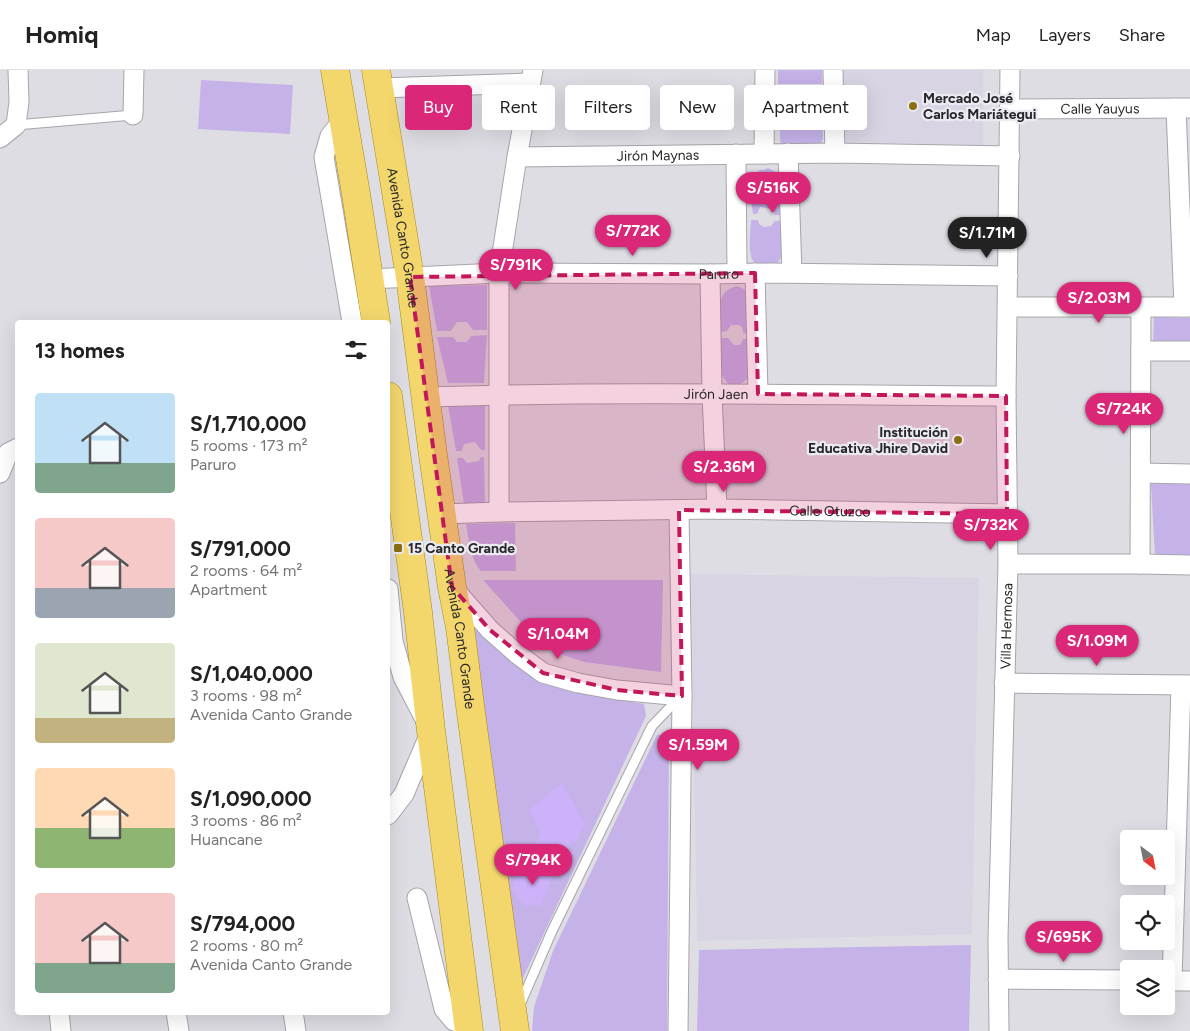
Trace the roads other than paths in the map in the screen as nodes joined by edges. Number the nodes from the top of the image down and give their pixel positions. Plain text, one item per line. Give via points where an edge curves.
1 (18, 70) edge
2 (134, 70) edge
3 (335, 70) edge
4 (765, 70) edge
5 (834, 70) edge
6 (1010, 70) edge
7 (532, 77) edge
8 (378, 79) edge
9 (1183, 108) edge
10 (1010, 109) junction
11 (133, 115) joint
12 (343, 120) junction
13 (16, 125) junction
14 (0, 138) edge
15 (788, 153) junction
16 (835, 153) junction
17 (736, 154) junction
18 (764, 154) junction
19 (1010, 156) junction
20 (517, 157) junction
21 (499, 273) junction
22 (746, 273) junction
23 (710, 274) junction
24 (792, 274) junction
25 (1008, 276) junction
26 (410, 277) junction
27 (370, 279) junction
28 (1008, 307) junction
29 (1141, 307) junction
30 (1187, 307) edge
31 (352, 320) edge
32 (376, 320) edge
33 (1141, 351) junction
34 (1190, 351) edge
35 (712, 394) junction
36 (758, 394) junction
37 (499, 395) junction
38 (1006, 396) junction
39 (426, 397) junction
40 (390, 410) edge
41 (15, 450) edge
42 (0, 473) edge
43 (1140, 473) junction
44 (1190, 474) edge
45 (717, 509) junction
46 (678, 510) junction
47 (499, 512) junction
48 (442, 514) junction
49 (1007, 514) junction
50 (1008, 564) junction
51 (1140, 564) junction
52 (1190, 564) edge
53 (452, 587) junction
54 (390, 610) edge
55 (1004, 683) junction
56 (1186, 685) edge
57 (682, 696) junction
58 (431, 731) junction
59 (390, 812) edge
60 (417, 898) dead end
61 (998, 979) junction
62 (1120, 980) edge
63 (1176, 981) edge
64 (59, 1015) edge
65 (176, 1015) edge
66 (293, 1015) edge
67 (514, 1023) edge
68 (469, 1028) edge
69 (61, 1031) edge
70 (179, 1031) edge
71 (296, 1031) edge
72 (678, 1031) edge
73 (999, 1031) edge

1 - 13 street
2 - 11 street
3 - 12 main road
4 - 18 street
5 - 16 street
6 - 10 street, Villa Hermosa
7 - 8 street
7 - 20 street
8 - 26 main road, Avenida Canto Grande
9 - 10 street, Calle Yauyus
9 - 30 street
10 - 19 street, Villa Hermosa
11 - 13 lane
12 - 27 main road
12 - 31 street via 330,136 324,157
13 - 14 street
15 - 16 street, Jirón Maynas
15 - 18 street, Jirón Maynas
15 - 24 street
16 - 19 street, Jirón Maynas
17 - 18 street, Jirón Maynas
17 - 20 street, Jirón Maynas
17 - 22 street
19 - 25 street, Villa Hermosa
20 - 21 street
21 - 23 street, Paruro
21 - 26 street, Paruro
21 - 37 street
22 - 23 street, Paruro
22 - 24 street, Paruro
22 - 36 street
23 - 35 street
24 - 25 street, Paruro
25 - 28 street, Villa Hermosa
26 - 27 street, Paruro
26 - 39 main road, Avenida Canto Grande
27 - 32 main road
28 - 29 street
28 - 38 street, Villa Hermosa
29 - 30 street
29 - 33 street
33 - 34 street
33 - 43 street
35 - 36 street, Jirón Jaen
35 - 37 street, Jirón Jaen
35 - 45 street
36 - 38 street, Jirón Jaen
37 - 39 street, Jirón Jaen
37 - 47 street
38 - 49 street, Villa Hermosa
39 - 48 main road, Avenida Canto Grande
40 - 58 main road
41 - 42 street via 8,453
43 - 44 street
43 - 51 street
45 - 46 street, Calle Otuzco
45 - 49 street, Calle Otuzco
46 - 47 street, Calle Otuzco
46 - 57 street
47 - 48 street, Calle Otuzco
48 - 53 main road, Avenida Canto Grande
49 - 50 street, Villa Hermosa
50 - 51 street
50 - 55 street, Villa Hermosa
51 - 52 street
53 - 57 street via 490,630 543,673 617,690
53 - 67 main road, Avenida Canto Grande
54 - 58 street via 393,641 402,677
55 - 56 street
55 - 61 street, Villa Hermosa
56 - 63 street
57 - 67 lane via 652,726 552,931
57 - 72 street
58 - 59 street via 404,794
58 - 68 main road
60 - 68 street via 444,1009 454,1021
61 - 62 street
61 - 73 street, Villa Hermosa
64 - 69 street
65 - 70 street
66 - 71 street

